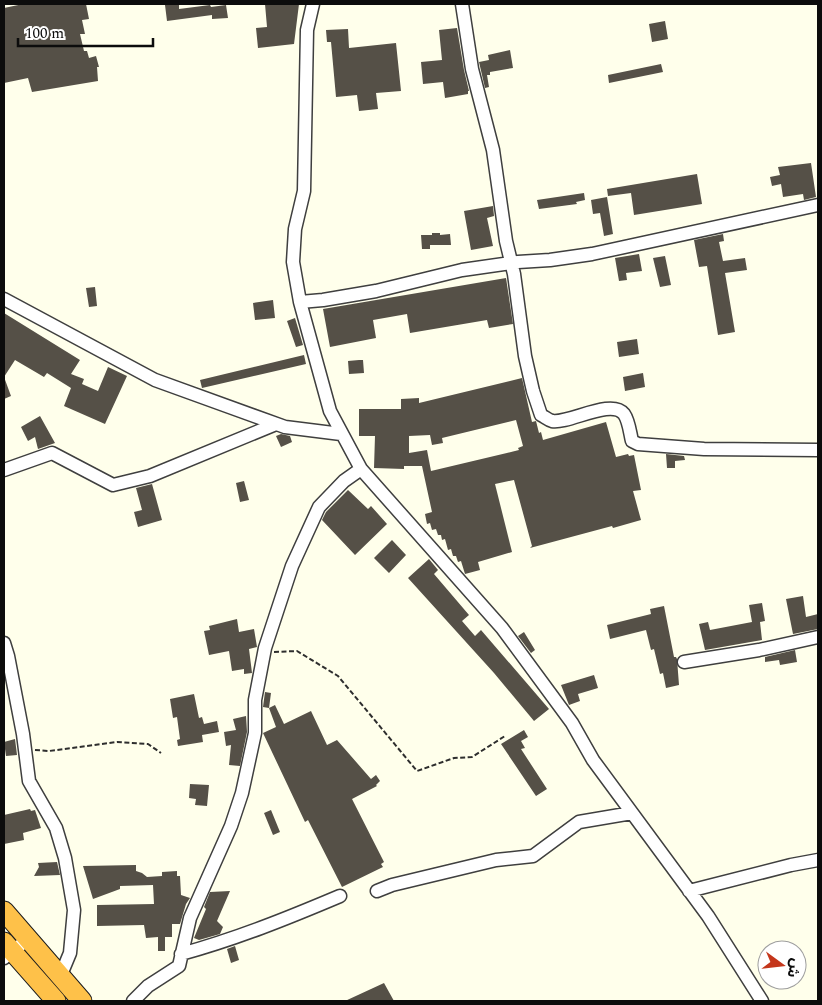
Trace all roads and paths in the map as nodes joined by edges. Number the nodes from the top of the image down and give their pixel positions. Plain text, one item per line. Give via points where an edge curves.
1 (313, 4) edge
2 (462, 4) edge
3 (818, 205) edge
4 (510, 264) junction
5 (4, 299) edge
6 (300, 302) junction
7 (276, 424) junction
8 (342, 434) junction
9 (818, 450) edge
10 (361, 469) junction
11 (4, 470) edge
12 (818, 637) edge
13 (4, 643) edge
14 (264, 653) junction
15 (684, 662) dead end
16 (505, 736) dead end
17 (25, 750) junction
18 (161, 753) dead end
19 (632, 814) junction
20 (818, 860) edge
21 (377, 891) dead end
22 (689, 891) junction
23 (340, 896) dead end
24 (4, 911) edge
25 (28, 939) junction
26 (6, 950) edge
27 (181, 954) junction
28 (60, 977) junction
29 (56, 1001) edge
30 (82, 1001) edge
31 (133, 1001) edge
32 (762, 1001) edge

1 - 6 street via 307,30 304,191 293,247
2 - 4 street via 472,69 493,150
3 - 4 street via 592,254
4 - 6 street via 462,270 376,290
4 - 9 street via 525,356 541,415 553,421 618,410 626,418 632,441 638,444 704,449
5 - 7 street via 155,380
6 - 8 street via 330,411
7 - 8 street
7 - 11 street via 150,476 113,485 52,453
8 - 10 street
10 - 14 street via 344,481 320,507 292,566
10 - 19 street via 502,628 572,723 593,760
12 - 15 street
13 - 17 street
14 - 16 path via 297,651 338,676 417,771 454,758 472,757
14 - 27 street via 255,700 255,733 242,793 231,826 190,918
17 - 18 path via 49,751 117,742 148,744
17 - 28 street via 29,781 56,828 74,910 70,953
19 - 21 street via 580,822 533,856 496,860
19 - 22 street
20 - 22 street
22 - 32 street
23 - 27 street via 266,928
24 - 25 highway
25 - 26 street
25 - 28 highway
26 - 29 highway
27 - 31 street via 179,966 148,986
28 - 30 highway

